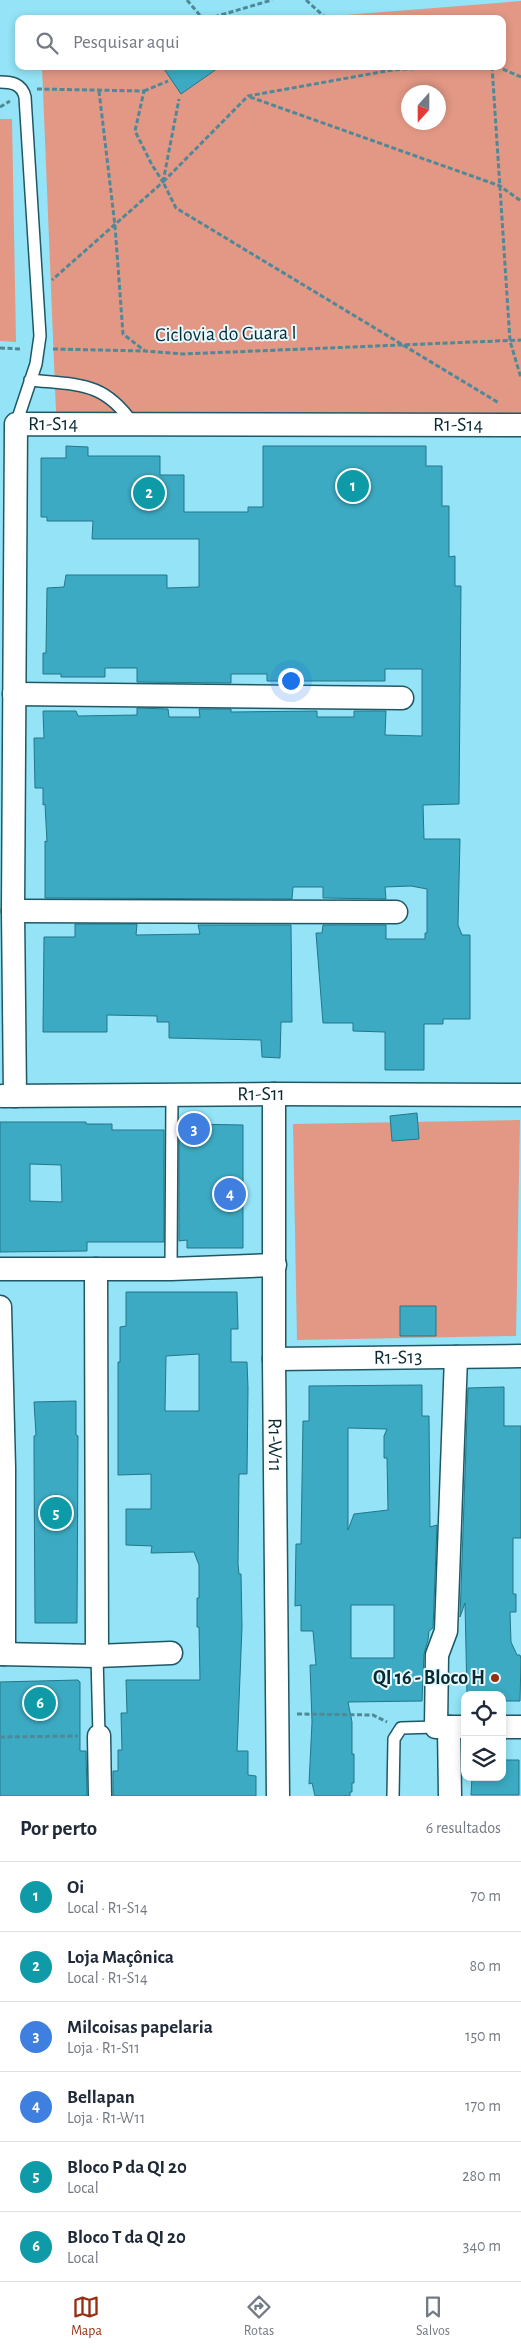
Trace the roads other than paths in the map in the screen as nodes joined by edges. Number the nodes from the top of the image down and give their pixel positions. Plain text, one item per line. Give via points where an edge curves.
1 (0, 82) edge
2 (30, 380) junction
3 (16, 424) junction
4 (133, 424) junction
5 (521, 426) edge
6 (14, 694) junction
7 (402, 698) dead end
8 (7, 804) edge
9 (13, 911) junction
10 (396, 912) dead end
11 (172, 1094) junction
12 (274, 1094) junction
13 (8, 1096) edge
14 (521, 1096) edge
15 (274, 1265) junction
16 (171, 1268) junction
17 (0, 1269) edge
18 (96, 1269) junction
19 (0, 1307) edge
20 (521, 1356) edge
21 (456, 1357) junction
22 (274, 1359) junction
23 (2, 1468) edge
24 (2, 1654) edge
25 (171, 1654) dead end
26 (97, 1656) junction
27 (450, 1727) edge
28 (506, 1727) edge
29 (521, 1727) edge
30 (99, 1736) joint
31 (100, 1796) edge
32 (278, 1796) edge
33 (393, 1796) edge
34 (450, 1796) edge

1 - 2 lane via 10,82 21,88 25,97 40,349
2 - 3 lane
2 - 4 lane via 76,385 110,396 122,406
3 - 4 street, R1-S14
3 - 6 street, R1-S14
4 - 5 street, R1-S14
6 - 7 street
6 - 8 street, R1-S14
8 - 9 street, R1-S14
9 - 10 street
9 - 13 street, R1-S14
11 - 12 street, R1-S11
11 - 13 street, R1-S11
11 - 16 lane
12 - 14 street, R1-S11
12 - 15 street, R1-W11
15 - 16 street
15 - 22 street, R1-W11
16 - 18 street
17 - 18 street
18 - 26 street
19 - 23 street
20 - 21 street, R1-S13
21 - 22 street, R1-S13
21 - 27 street via 446,1631 437,1655
22 - 32 street, R1-W11
23 - 24 street
24 - 26 street
25 - 26 street
26 - 30 lane
27 - 33 lane via 401,1728 394,1739
27 - 34 street
28 - 29 street
30 - 31 street

